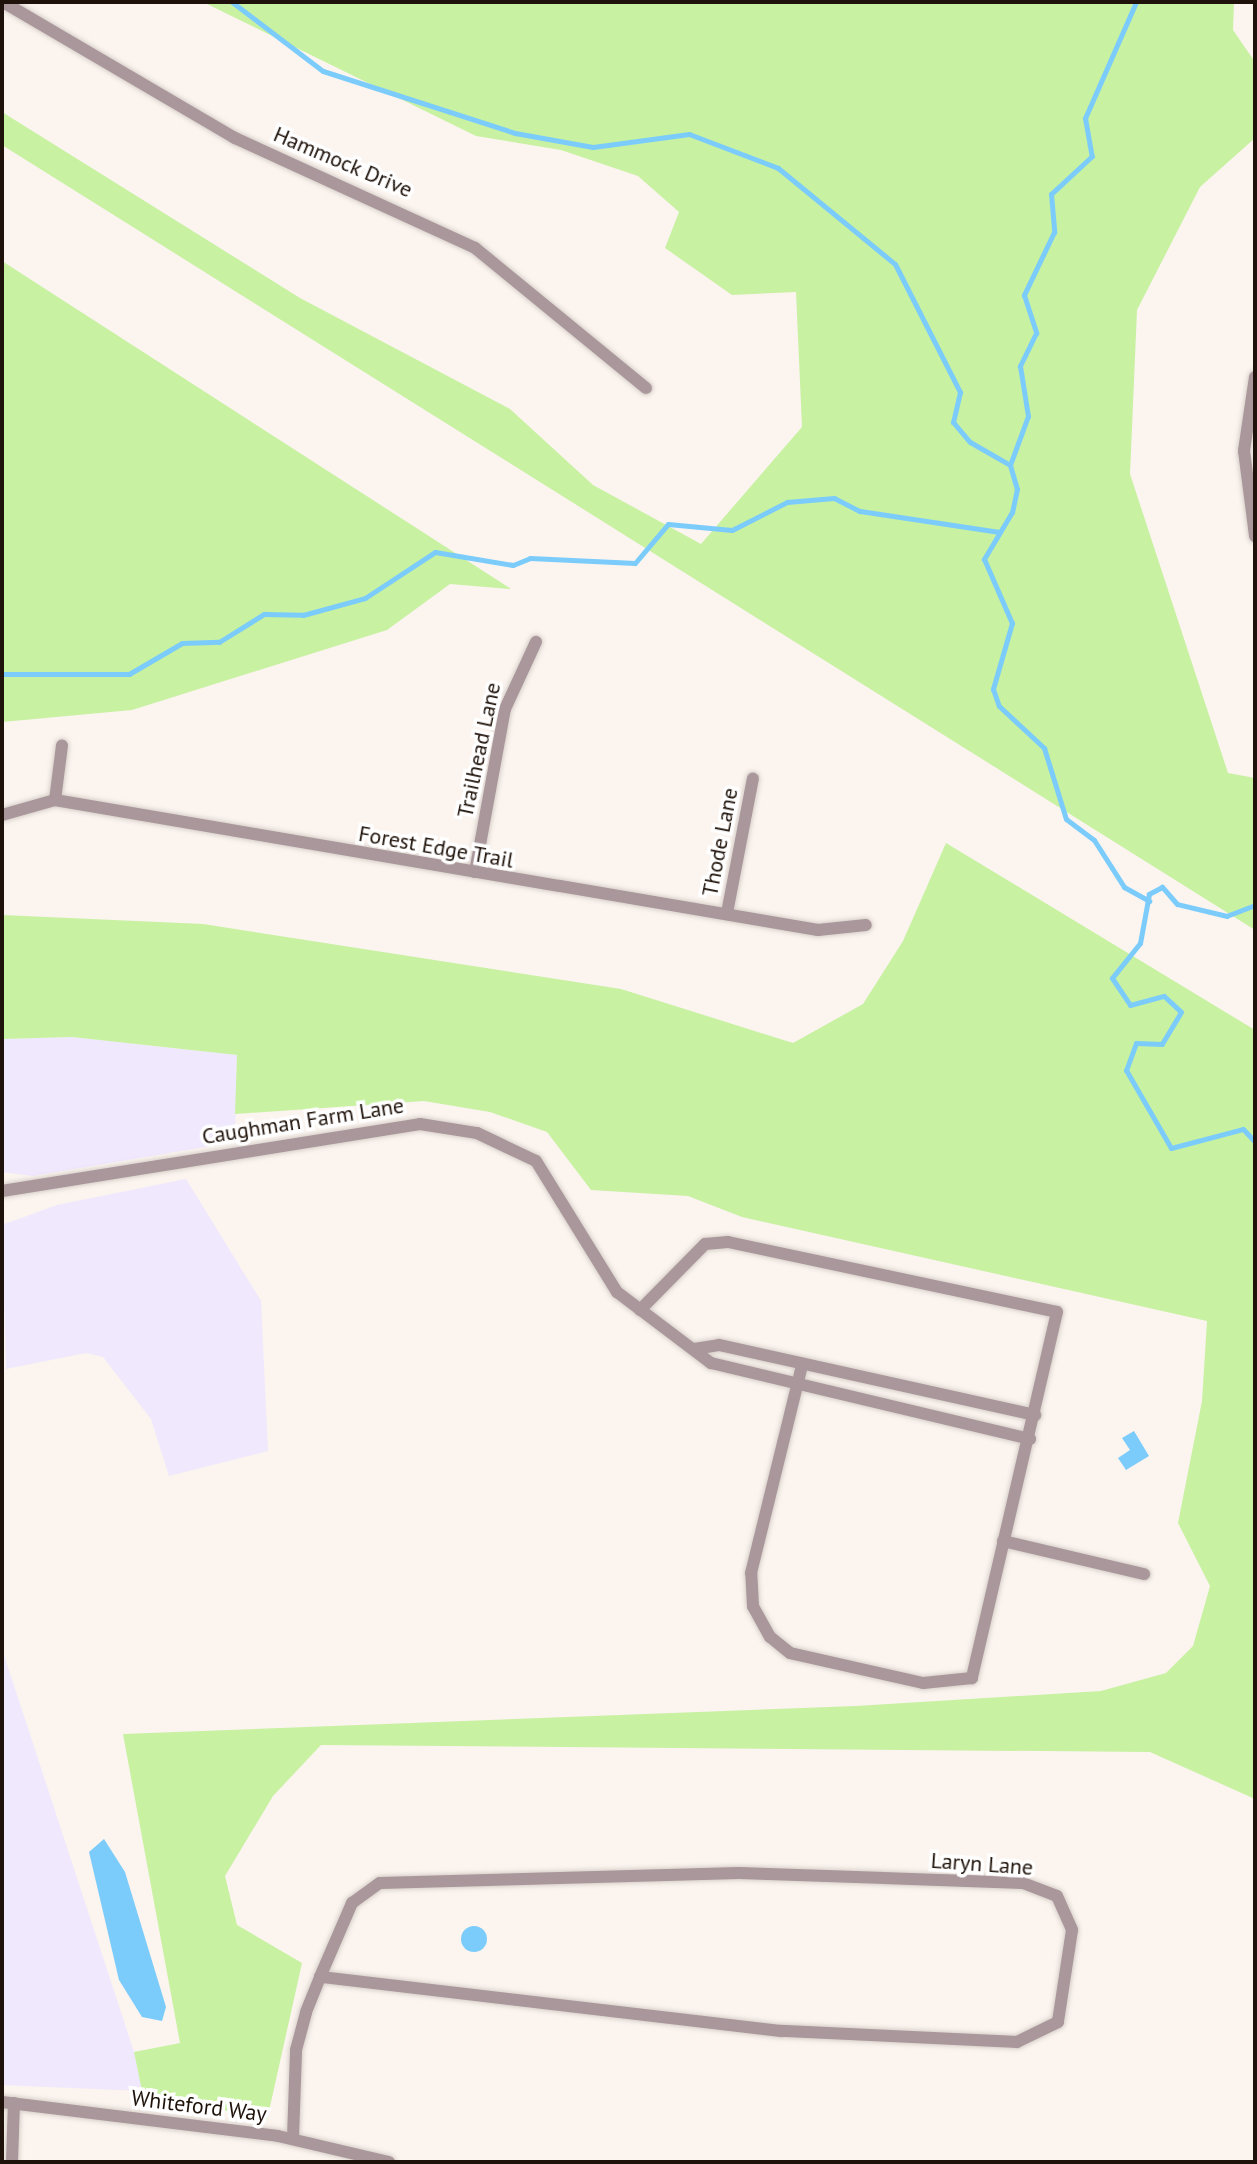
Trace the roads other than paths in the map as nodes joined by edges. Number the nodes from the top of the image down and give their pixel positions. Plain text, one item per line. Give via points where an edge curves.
1 (3, 2) edge
2 (1255, 377) edge
3 (646, 388) dead end
4 (1250, 441) edge
5 (1255, 536) edge
6 (536, 642) dead end
7 (62, 745) dead end
8 (753, 778) dead end
9 (55, 800) junction
10 (2, 815) edge
11 (475, 872) junction
12 (727, 913) junction
13 (866, 925) dead end
14 (2, 1191) edge
15 (640, 1310) junction
16 (694, 1349) junction
17 (802, 1366) junction
18 (798, 1388) junction
19 (1035, 1415) junction
20 (1030, 1439) junction
21 (1003, 1541) junction
22 (1144, 1574) dead end
23 (320, 1977) junction
24 (8, 2102) edge
25 (293, 2138) junction
26 (12, 2162) edge
27 (389, 2162) edge

1 - 3 street, Hammock Drive via 235,138 475,248
2 - 4 street
4 - 5 street
6 - 11 street, Trailhead Lane via 505,709
7 - 9 street
8 - 12 street, Thode Lane
9 - 10 street, Forest Edge Trail
9 - 11 street, Forest Edge Trail
11 - 12 street, Forest Edge Trail
12 - 13 street, Forest Edge Trail via 818,930
14 - 15 street, Caughman Farm Lane via 420,1124 477,1133 536,1161 598,1260
15 - 16 street, Caughman Farm Lane
15 - 19 street via 705,1244 728,1242 1057,1312
16 - 17 street via 719,1345
16 - 18 street, Caughman Farm Lane via 711,1363
17 - 18 street
17 - 19 street
18 - 20 street, Caughman Farm Lane
18 - 21 street via 751,1573 753,1606 770,1637 790,1653 923,1683 972,1678
19 - 20 street
20 - 21 street
21 - 22 street
23 - 23 street, Laryn Lane via 359,1893 400,1881 739,1873 1023,1883 1057,1896 1072,1930 1058,2022 1017,2042 781,2031
23 - 25 street, Laryn Lane via 296,2050
24 - 25 street, Whiteford Way
24 - 26 street
25 - 27 street, Whiteford Way

